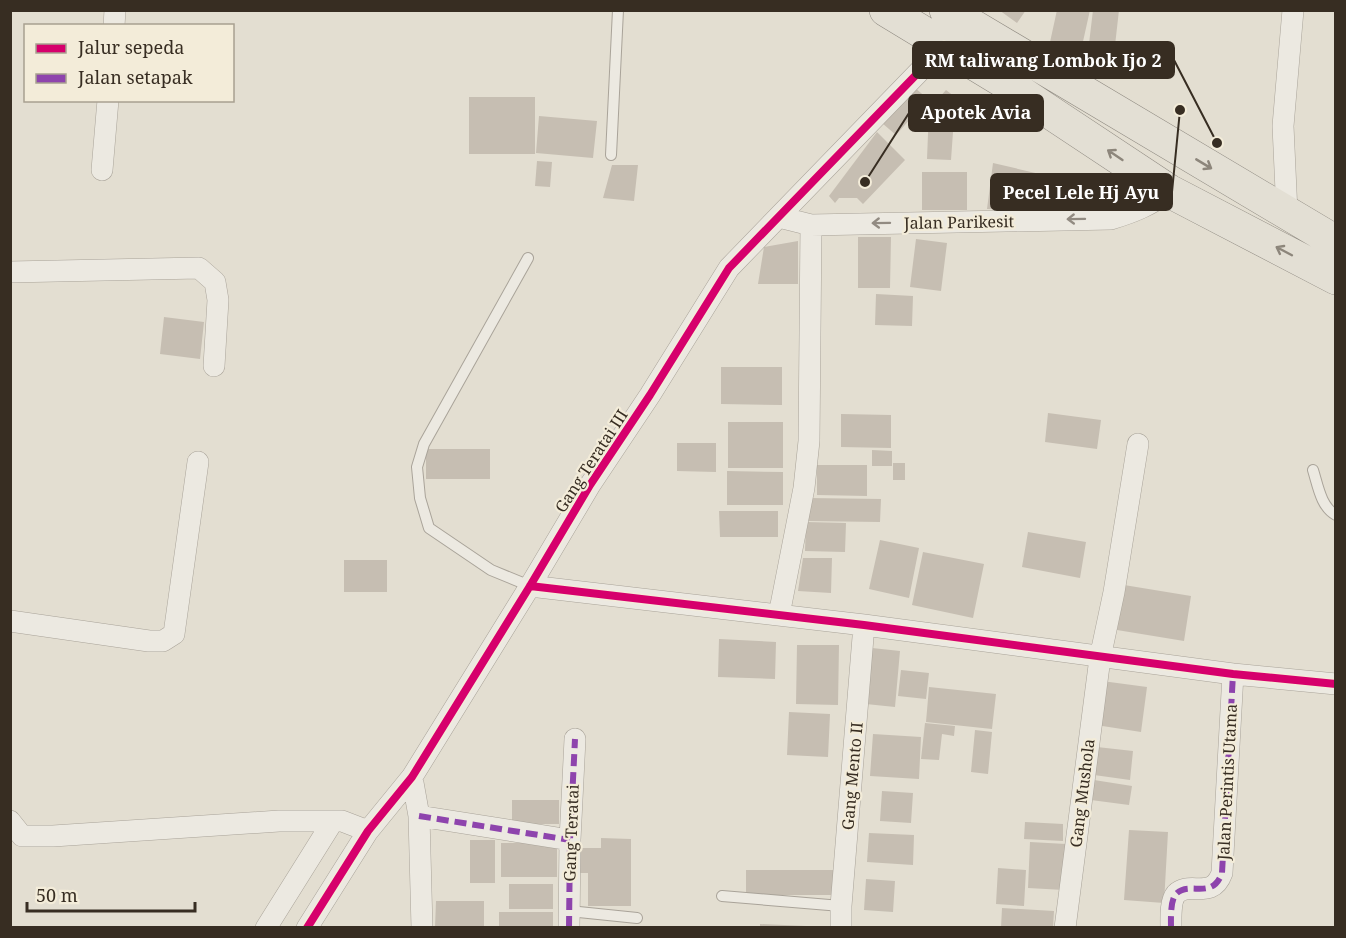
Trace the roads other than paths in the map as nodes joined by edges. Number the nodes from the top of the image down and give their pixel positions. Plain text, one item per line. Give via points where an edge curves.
1 (618, 10) edge
2 (886, 10) edge
3 (1293, 10) edge
4 (947, 24) edge
5 (108, 102) edge
6 (611, 155) dead end
7 (102, 170) dead end
8 (1169, 191) junction
9 (1292, 216) junction
10 (779, 217) junction
11 (812, 225) junction
12 (1335, 242) edge
13 (528, 258) dead end
14 (1334, 270) edge
15 (10, 272) edge
16 (214, 366) dead end
17 (1138, 444) dead end
18 (198, 462) dead end
19 (1313, 470) dead end
20 (1335, 515) edge
21 (524, 584) junction
22 (779, 615) junction
23 (10, 621) edge
24 (864, 625) junction
25 (1100, 658) junction
26 (1233, 674) junction
27 (1335, 684) edge
28 (575, 739) dead end
29 (412, 777) junction
30 (418, 816) junction
31 (351, 826) junction
32 (14, 831) edge
33 (570, 840) junction
34 (722, 896) dead end
35 (841, 906) junction
36 (637, 918) dead end
37 (569, 919) edge
38 (266, 927) edge
39 (307, 927) edge
40 (422, 927) edge
41 (841, 927) edge
42 (1065, 927) edge
43 (1171, 927) edge

1 - 6 lane
2 - 4 main road
3 - 9 street via 1283,126
8 -> 4 main road via 1003,81
4 -> 9 main road
4 - 10 street, Gang Teratai III
5 - 7 street
8 -> 11 street, Jalan Parikesit via 1152,204 1111,219
14 -> 8 main road
9 - 12 main road
9 - 14 main road
10 - 11 street, Jalan Parikesit
10 - 21 street, Gang Teratai III via 729,268
11 - 22 street via 809,441 804,488
13 - 21 lane via 424,444 417,467 420,498 429,528 499,574
15 - 16 street via 199,268 215,282 218,300
17 - 25 street, Gang Mushola
18 - 23 street via 174,634 163,641 149,641
19 - 20 lane via 1328,511
21 - 22 street
21 - 29 street, Gang Teratai III
22 - 24 street
24 - 25 street
24 - 35 street, Gang Mento II
25 - 26 street
25 - 42 street, Gang Mushola
26 - 27 street
26 - 43 street, Jalan Perintis Utama via 1222,873 1213,887 1185,889 1176,894
28 - 33 street, Gang Teratai
29 - 30 street
29 - 31 street, Gang Teratai III
30 - 33 street
30 - 40 street
31 - 32 street via 279,821 64,836
31 - 38 street
31 - 39 street, Gang Teratai III
33 - 37 street, Gang Teratai
34 - 35 lane
35 - 41 street, Gang Mento II
36 - 37 lane

